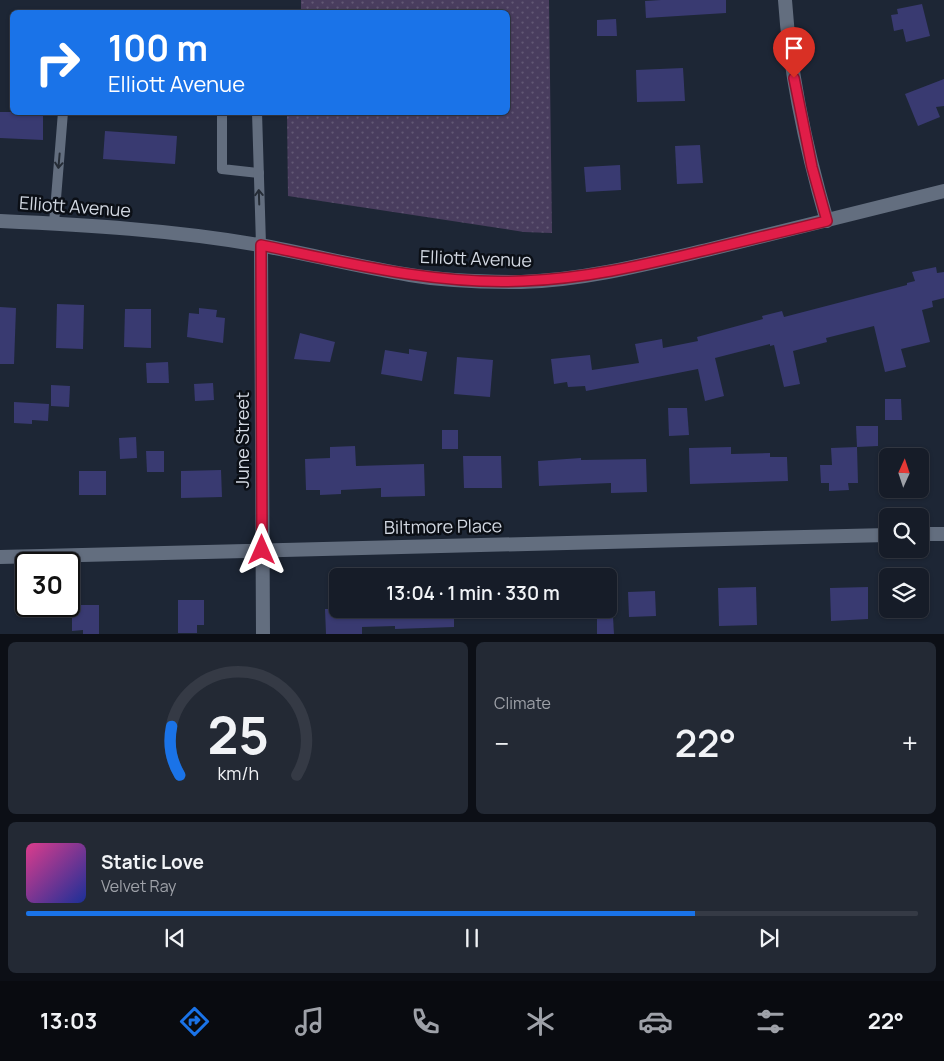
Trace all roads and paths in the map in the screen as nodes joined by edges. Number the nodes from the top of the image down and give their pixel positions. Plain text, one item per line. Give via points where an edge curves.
1 (784, 0) edge
2 (63, 115) edge
3 (222, 115) edge
4 (257, 115) edge
5 (258, 173) junction
6 (944, 191) edge
7 (0, 221) edge
8 (827, 221) junction
9 (54, 224) junction
10 (261, 245) junction
11 (929, 534) edge
12 (944, 534) edge
13 (879, 535) edge
14 (262, 550) junction
15 (0, 557) edge
16 (263, 634) edge

1 - 8 street via 796,96
2 -> 9 lane
3 - 5 lane via 222,168
4 - 5 lane
10 -> 5 lane
6 - 8 street, Elliott Avenue
7 - 9 street, Elliott Avenue
8 - 10 street, Elliott Avenue via 632,268 521,282 410,275
9 - 10 street, Elliott Avenue via 115,227
10 - 14 street, June Street
11 - 12 street
13 - 14 street, Biltmore Place
14 - 15 street, Biltmore Place
14 - 16 street, June Street

